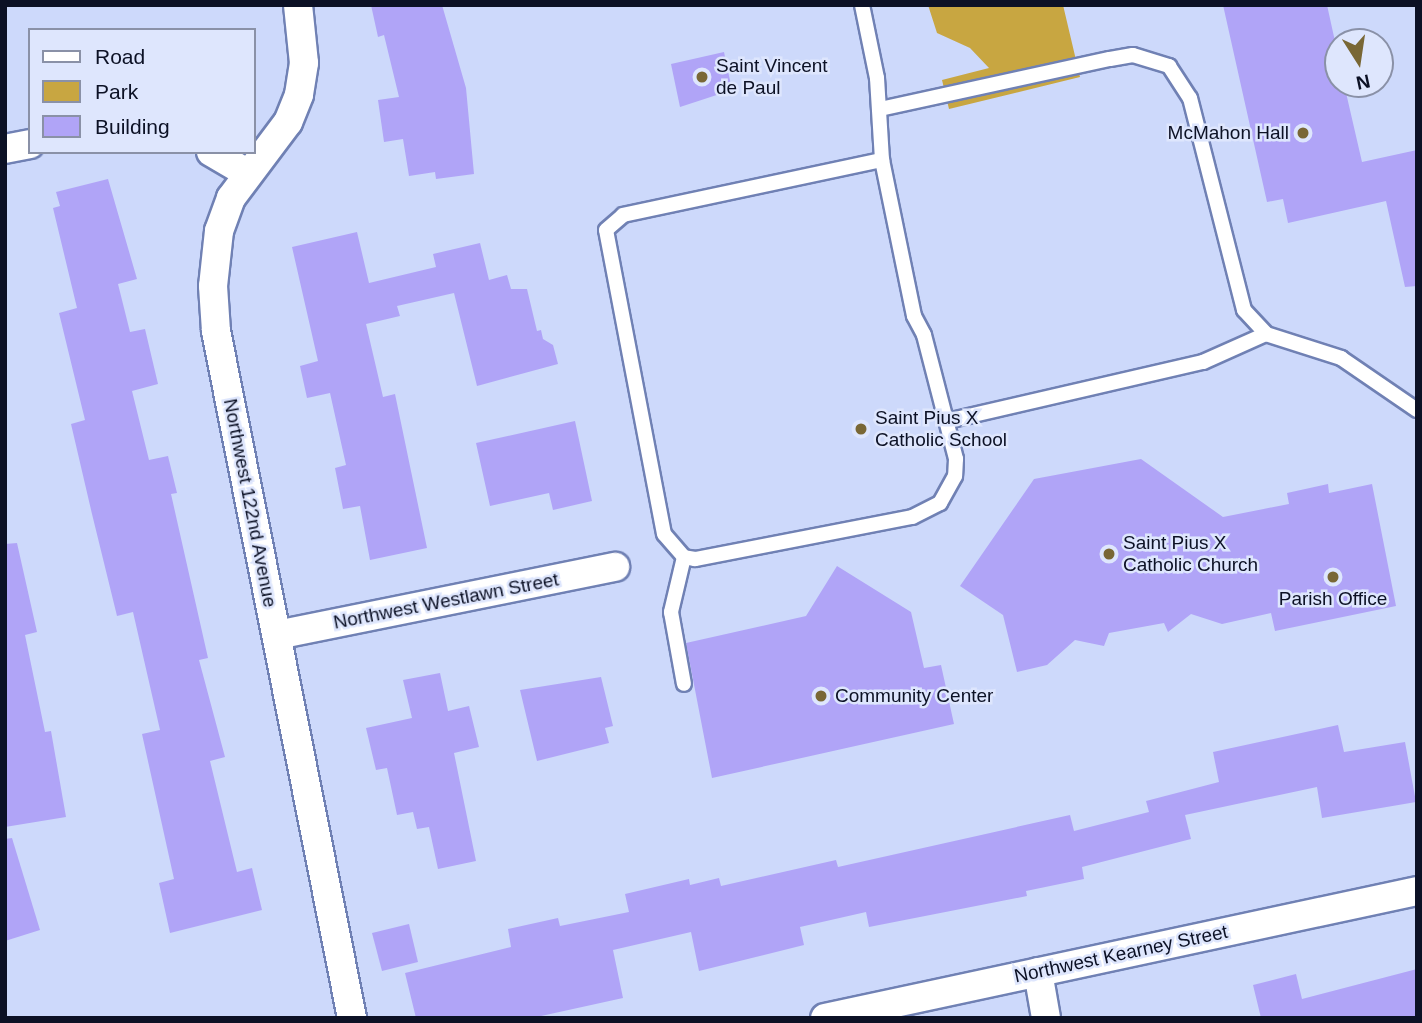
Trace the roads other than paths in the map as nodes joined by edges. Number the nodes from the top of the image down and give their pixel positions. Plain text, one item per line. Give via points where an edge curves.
1 (298, 5) edge
2 (862, 5) edge
3 (880, 109) junction
4 (28, 144) edge
5 (5, 149) edge
6 (214, 154) edge
7 (881, 160) junction
8 (247, 173) junction
9 (1266, 334) junction
10 (1417, 410) edge
11 (947, 421) junction
12 (684, 557) junction
13 (615, 567) dead end
14 (277, 635) junction
15 (684, 684) dead end
16 (1417, 891) edge
17 (1038, 972) junction
18 (352, 1018) edge
19 (825, 1018) edge
20 (1046, 1018) edge

1 - 8 street, Northwest 122nd Avenue via 304,63 299,94 288,122
2 - 3 lane
3 - 7 lane
3 - 9 lane via 1133,55 1169,66 1190,98 1244,310
4 - 5 street
6 - 8 street
7 - 11 lane via 914,316 924,335
7 - 12 lane via 623,215 606,230 664,534
8 - 14 street, Northwest 122nd Avenue via 231,198 219,231 213,286 216,331
9 - 10 lane via 1341,358
9 - 11 lane via 1203,362
11 - 12 lane via 957,459 955,476 950,491 924,513 695,559
12 - 15 lane via 671,612
13 - 14 street, Northwest Westlawn Street
14 - 18 street, Northwest 122nd Avenue
16 - 17 street, Northwest Kearney Street
17 - 19 street, Northwest Kearney Street
17 - 20 street

